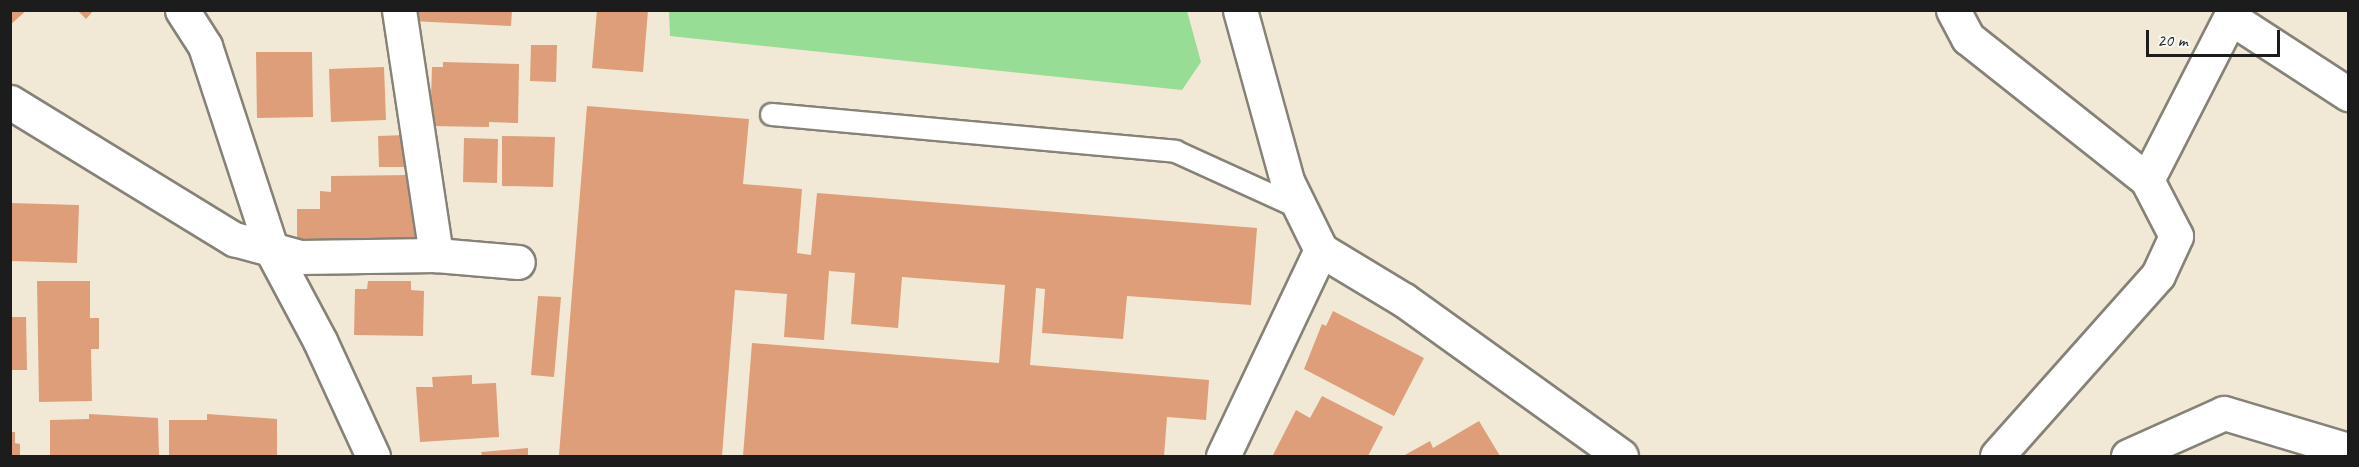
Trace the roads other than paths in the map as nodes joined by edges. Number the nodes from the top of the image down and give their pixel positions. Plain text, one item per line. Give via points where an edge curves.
1 (182, 10) edge
2 (399, 10) edge
3 (1240, 10) edge
4 (1953, 10) edge
5 (2232, 14) edge
6 (2349, 94) edge
7 (10, 102) edge
8 (771, 114) dead end
9 (2147, 180) junction
10 (1300, 208) junction
11 (1321, 250) junction
12 (272, 251) junction
13 (436, 255) junction
14 (518, 262) dead end
15 (2349, 450) edge
16 (373, 456) edge
17 (1223, 456) edge
18 (1621, 456) edge
19 (2000, 456) edge
20 (2128, 456) edge

1 - 12 street via 205,46
2 - 13 street
3 - 10 street via 1287,181
4 - 9 street via 1968,38
5 - 6 street
5 - 9 street
7 - 12 street via 234,239
8 - 10 lane via 1175,151
9 - 19 street via 2176,236 2158,275
10 - 11 street
11 - 17 street
11 - 18 street via 1404,300
12 - 13 street via 300,257
12 - 16 street via 320,340
13 - 14 street
15 - 20 street via 2224,412

